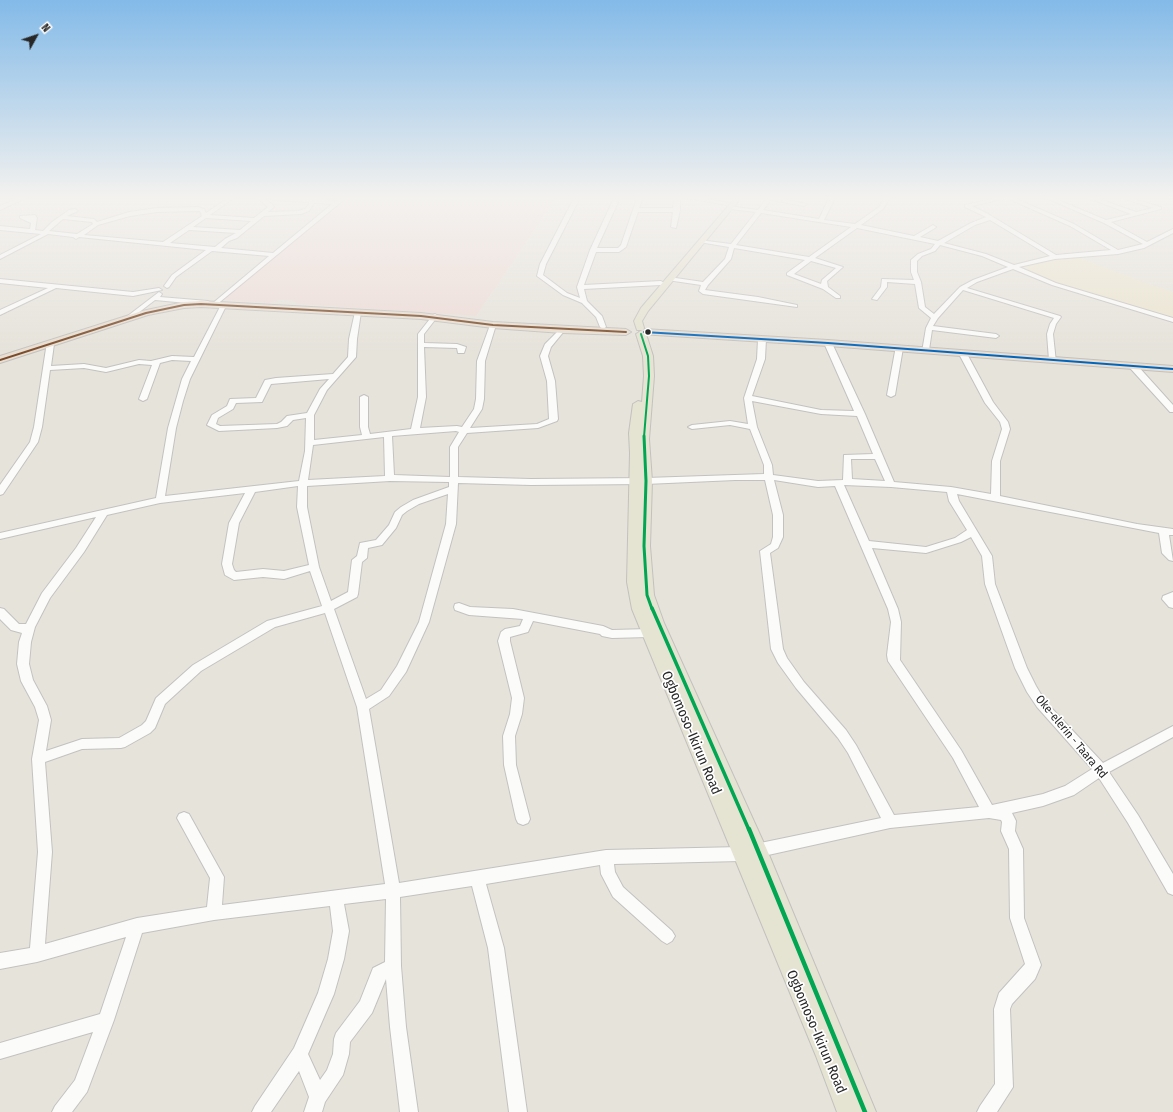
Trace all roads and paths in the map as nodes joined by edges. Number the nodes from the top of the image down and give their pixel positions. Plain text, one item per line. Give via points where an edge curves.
1 (15, 250) edge
2 (212, 250) edge
3 (222, 250) edge
4 (280, 250) edge
5 (550, 250) edge
6 (594, 250) edge
7 (689, 250) edge
8 (694, 250) edge
9 (730, 250) edge
10 (756, 250) edge
11 (824, 250) edge
12 (933, 250) edge
13 (965, 250) edge
14 (1043, 250) edge
15 (1114, 250) edge
16 (1126, 250) edge
17 (1118, 252) junction
18 (274, 255) junction
19 (1055, 257) junction
20 (0, 258) edge
21 (812, 259) junction
22 (1014, 267) junction
23 (670, 279) junction
24 (0, 281) edge
25 (918, 282) junction
26 (660, 283) junction
27 (705, 284) junction
28 (55, 286) junction
29 (580, 286) junction
30 (825, 288) junction
31 (962, 288) junction
32 (162, 292) junction
33 (838, 297) dead end
34 (875, 300) dead end
35 (584, 302) junction
36 (216, 304) junction
37 (795, 306) dead end
38 (358, 312) junction
39 (0, 313) edge
40 (432, 317) junction
41 (935, 317) junction
42 (131, 318) junction
43 (1173, 320) edge
44 (492, 325) junction
45 (604, 327) junction
46 (929, 328) junction
47 (562, 330) junction
48 (635, 331) junction
49 (996, 336) dead end
50 (762, 339) junction
51 (828, 343) junction
52 (50, 344) junction
53 (420, 345) junction
54 (899, 348) junction
55 (925, 350) junction
56 (461, 351) dead end
57 (963, 354) junction
58 (196, 359) junction
59 (0, 360) edge
60 (1053, 360) junction
61 (157, 362) junction
62 (1133, 366) junction
63 (48, 368) junction
64 (1173, 369) edge
65 (336, 376) junction
66 (891, 395) dead end
67 (364, 397) dead end
68 (748, 398) junction
69 (143, 399) dead end
70 (1172, 408) edge
71 (861, 414) junction
72 (310, 415) junction
73 (692, 427) dead end
74 (753, 427) junction
75 (415, 431) junction
76 (464, 431) junction
77 (388, 433) junction
78 (366, 435) junction
79 (309, 443) junction
80 (878, 456) junction
81 (769, 477) junction
82 (390, 478) junction
83 (641, 480) junction
84 (843, 483) junction
85 (303, 484) junction
86 (454, 484) junction
87 (891, 484) junction
88 (251, 490) junction
89 (951, 490) junction
90 (0, 492) edge
91 (996, 498) junction
92 (160, 500) junction
93 (103, 514) junction
94 (973, 531) junction
95 (1169, 532) edge
96 (0, 536) edge
97 (865, 544) junction
98 (1173, 558) edge
99 (314, 567) junction
100 (1173, 596) edge
101 (1173, 604) edge
102 (328, 608) junction
103 (459, 608) dead end
104 (0, 612) edge
105 (530, 616) junction
106 (30, 627) junction
107 (649, 632) junction
108 (363, 707) junction
109 (1173, 731) edge
110 (38, 758) junction
111 (1100, 770) junction
112 (989, 812) junction
113 (184, 818) dead end
114 (524, 819) dead end
115 (890, 822) junction
116 (758, 850) junction
117 (741, 854) junction
118 (606, 857) junction
119 (477, 878) junction
120 (1173, 888) edge
121 (393, 889) junction
122 (336, 898) junction
123 (214, 913) junction
124 (137, 926) junction
125 (666, 936) dead end
126 (37, 954) junction
127 (0, 961) edge
128 (393, 966) junction
129 (106, 1020) junction
130 (0, 1051) edge
131 (300, 1054) junction
132 (315, 1104) edge
133 (62, 1112) edge
134 (261, 1112) edge
135 (409, 1112) edge
136 (518, 1112) edge
137 (848, 1112) edge
138 (865, 1112) edge
139 (986, 1112) edge

1 - 20 street
2 - 32 street via 174,276
3 - 18 street
4 - 18 street
5 - 35 street via 540,276 566,294
6 - 29 street
7 - 26 main road
8 - 23 main road
9 - 27 street via 729,258
10 - 21 street
11 - 21 street
12 - 25 street via 914,260 914,272
13 - 22 street
14 - 19 street
15 - 17 street
16 - 17 street
17 - 19 street
18 - 36 street
19 - 22 street
21 - 30 street via 841,267 824,279
21 - 30 street via 808,259 789,274
22 - 31 street
22 - 43 street via 1054,284
23 - 27 street
23 - 48 main road via 640,318
24 - 28 street
25 - 34 street via 884,280 884,287
25 - 41 street via 922,308
26 - 29 street
26 - 48 main road via 635,314
27 - 37 street via 703,292
28 - 32 street via 133,294
28 - 39 street
29 - 35 street
30 - 33 street
31 - 41 street
31 - 60 street via 1058,317 1050,334
32 - 36 street
32 - 42 street
35 - 45 street via 599,316
36 - 38 highway
36 - 42 highway via 184,305
36 - 58 street
38 - 40 highway
38 - 65 street via 352,357
40 - 44 highway
40 - 45 highway
40 - 53 street via 421,334
41 - 46 street
42 - 52 highway
44 - 47 highway
44 - 76 street via 481,362 478,409
45 - 48 highway
46 - 49 street
46 - 55 street
47 - 48 highway
47 - 76 street via 548,346 544,356 551,381 554,419 538,426
48 - 50 highway
48 - 83 main road, Ogbomoso-Ikirun Road via 642,380 634,433
50 - 51 highway
50 - 68 street via 761,359
51 - 54 highway
51 - 71 street
52 - 59 highway
52 - 63 street
53 - 56 street via 460,346
53 - 75 street via 422,397
54 - 55 highway
54 - 66 street
55 - 57 highway
57 - 60 highway
57 - 91 street via 1006,429 996,461
58 - 61 street via 172,358
58 - 92 street via 186,379 177,408
60 - 62 highway
61 - 63 street via 139,362 106,370 84,366
61 - 69 street
62 - 64 highway
62 - 70 street
63 - 90 street via 34,442
65 - 72 street via 324,389
65 - 72 street via 268,382 259,400 233,401 230,407 215,417 211,425 219,429 277,426 290,418
67 - 78 street
68 - 71 street via 821,412
68 - 74 street
71 - 80 street
72 - 79 street
73 - 74 street via 730,423
74 - 81 street via 768,465
75 - 76 street via 457,428
75 - 77 street
76 - 86 street via 454,446
77 - 78 street
77 - 82 street
78 - 79 street
79 - 85 street
80 - 84 street via 847,457
80 - 87 street
81 - 83 street
81 - 84 street via 818,484
81 - 115 street via 779,525 775,546 765,551 777,649 800,685 852,749
82 - 85 street
82 - 86 street
83 - 86 street
83 - 107 main road, Ogbomoso-Ikirun Road via 634,582 639,609
83 - 116 main road, Ogbomoso-Ikirun Road via 647,595 657,623
84 - 87 street
84 - 97 street
85 - 88 street
85 - 99 street via 302,508
86 - 102 street via 404,509 398,514 394,526 379,543 363,545 362,558 357,560 353,594
86 - 108 street via 451,524 424,622 402,669 385,693
87 - 89 street
88 - 92 street
88 - 99 street via 234,523 227,564 229,572 234,576 263,573 284,575
89 - 91 street
89 - 94 street, Oke-elerin - Taara Rd via 954,501
91 - 95 street
92 - 93 street
93 - 96 street
93 - 106 street via 84,546 46,596
94 - 97 street via 958,540 926,550
94 - 111 street, Oke-elerin - Taara Rd via 987,556 990,584 1031,689 1041,704
95 - 98 street via 1167,553
97 - 112 street via 896,622 894,662 957,754
99 - 102 street
100 - 101 street via 1168,599
102 - 108 street
102 - 110 street via 271,624 197,668 160,701 151,724 146,729 120,743 82,744
103 - 105 street
104 - 106 street via 16,627
105 - 107 street via 604,630 612,634
105 - 114 street via 524,629 509,632 505,635 504,641 518,698 509,736 510,766
106 - 110 street via 22,664 45,720
107 - 117 main road, Ogbomoso-Ikirun Road
108 - 121 street
109 - 111 street
110 - 126 street via 45,852
111 - 112 street via 1069,791 1056,796
111 - 120 street, Oke-elerin - Taara Rd via 1133,819
112 - 115 street
112 - 139 street via 1005,815 1008,820 1008,831 1016,849 1017,918 1033,965 1005,999 1002,1009 1004,1087
113 - 123 street via 217,878
115 - 116 street
116 - 117 street
116 - 138 main road, Ogbomoso-Ikirun Road
117 - 118 street
117 - 137 main road, Ogbomoso-Ikirun Road via 827,1055
118 - 119 street
118 - 125 street via 608,874 618,892
119 - 121 street
119 - 136 street via 496,948
121 - 122 street
121 - 128 street
122 - 123 street
122 - 131 street via 341,930 336,959 326,994
123 - 124 street
124 - 126 street
124 - 129 street
126 - 127 street
128 - 132 street via 378,974 366,1007 342,1038 342,1054 334,1075
128 - 135 street
129 - 130 street
129 - 133 street via 80,1086
131 - 132 street
131 - 134 street

